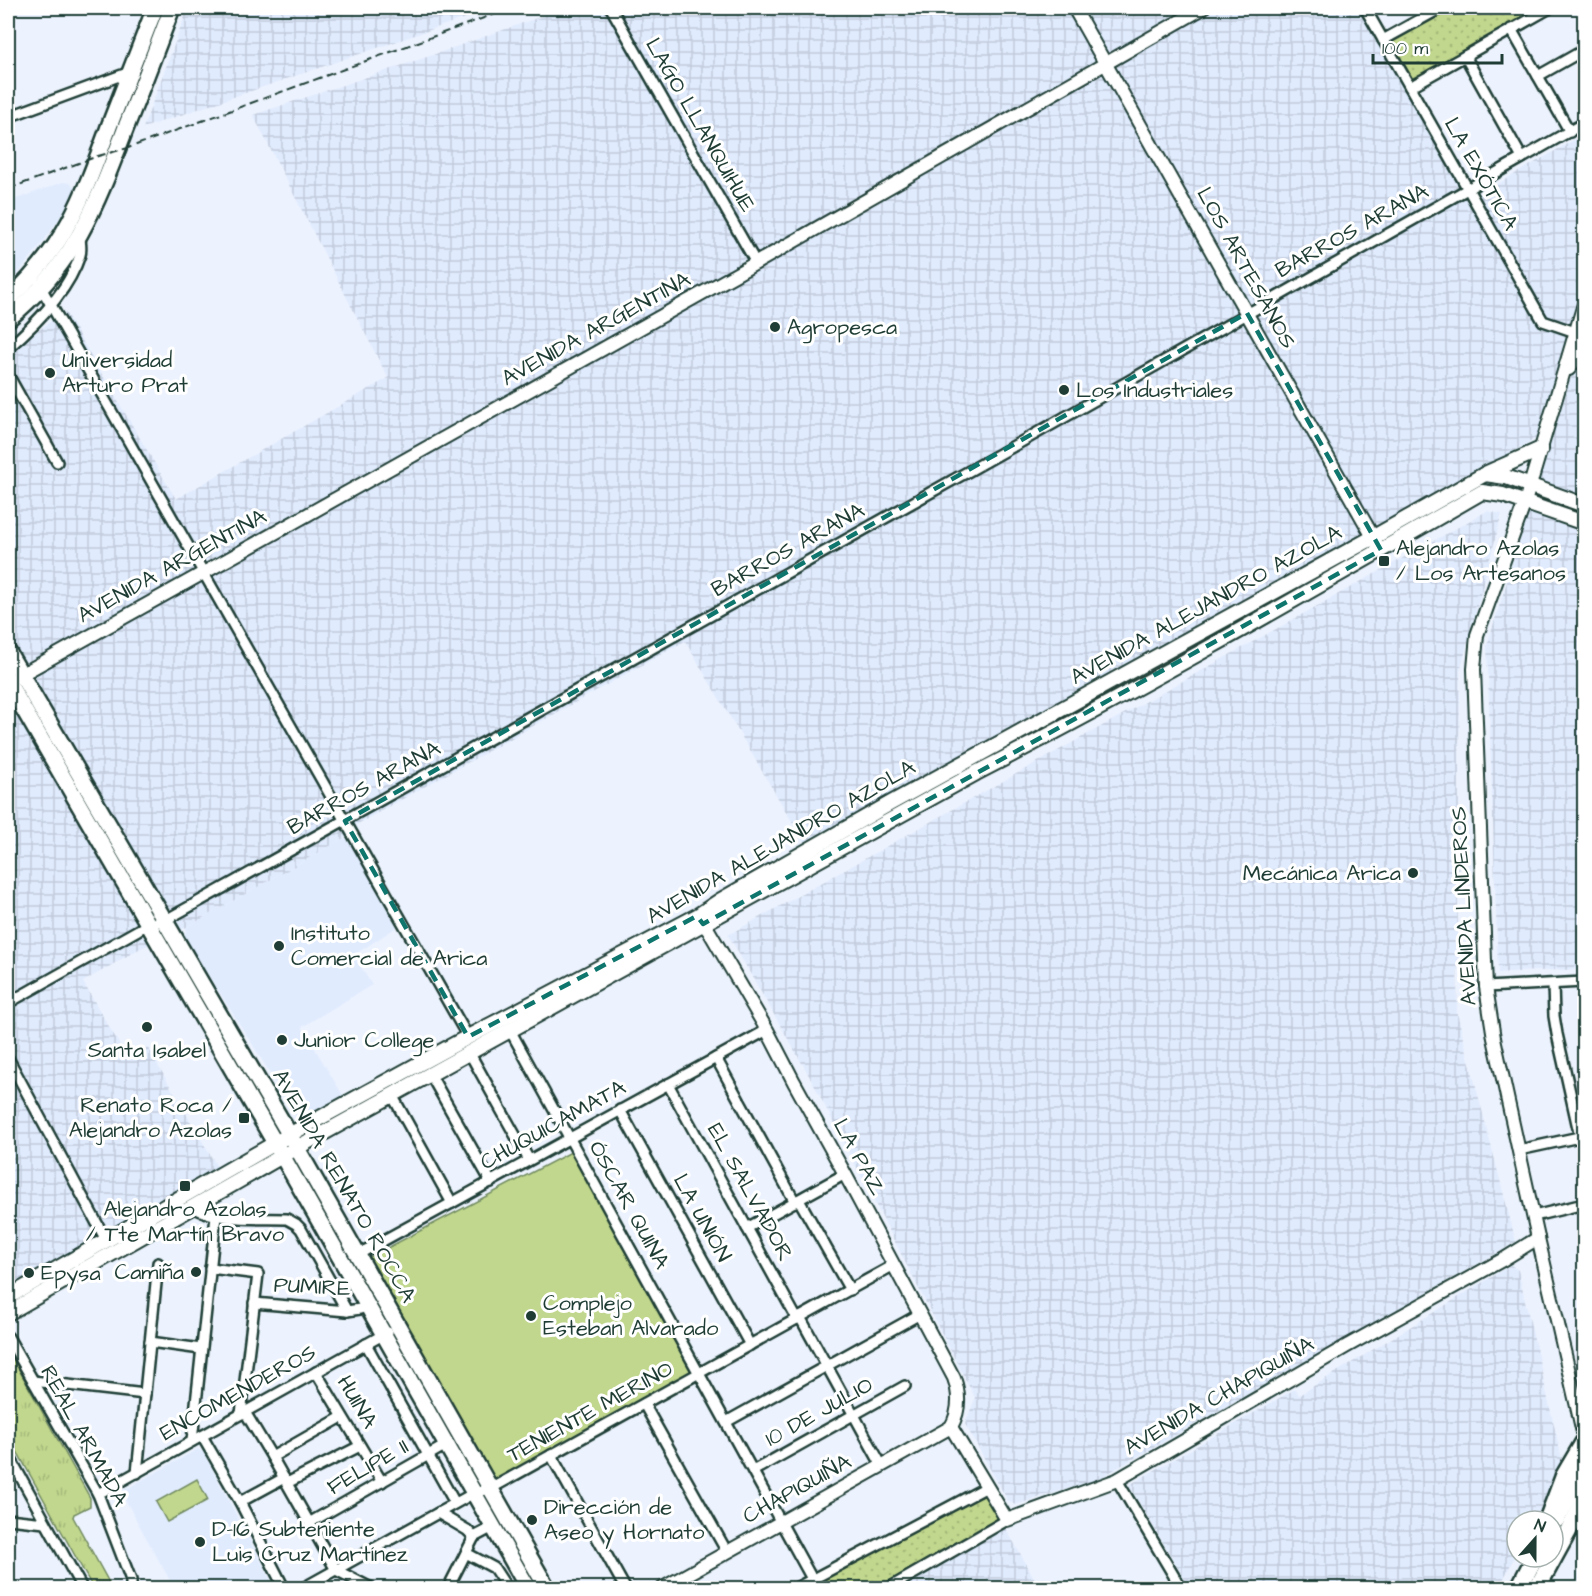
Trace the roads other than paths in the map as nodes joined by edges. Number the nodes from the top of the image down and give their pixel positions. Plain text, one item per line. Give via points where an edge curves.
1 (154, 8) edge
2 (172, 8) edge
3 (611, 8) edge
4 (1074, 8) edge
5 (1203, 8) edge
6 (1365, 8) edge
7 (1441, 8) edge
8 (1550, 8) edge
9 (1512, 29) junction
10 (1383, 40) junction
11 (1584, 50) edge
12 (1465, 56) junction
13 (1105, 62) junction
14 (130, 72) junction
15 (1538, 75) junction
16 (146, 77) junction
17 (1410, 87) junction
18 (8, 117) edge
19 (1584, 123) edge
20 (1570, 132) junction
21 (1522, 158) junction
22 (1467, 189) junction
23 (80, 236) junction
24 (756, 263) junction
25 (34, 274) junction
26 (42, 288) junction
27 (8, 300) edge
28 (51, 303) junction
29 (1584, 304) edge
30 (1247, 313) junction
31 (8, 319) edge
32 (1582, 336) edge
33 (8, 348) edge
34 (1577, 358) edge
35 (8, 375) edge
36 (1541, 449) junction
37 (57, 462) dead end
38 (1485, 474) junction
39 (1530, 486) junction
40 (1525, 502) junction
41 (1584, 505) edge
42 (1584, 523) edge
43 (1374, 537) junction
44 (1381, 550) junction
45 (204, 573) junction
46 (8, 652) edge
47 (11, 680) edge
48 (69, 775) junction
49 (345, 821) junction
50 (700, 920) junction
51 (164, 921) junction
52 (148, 924) junction
53 (1584, 982) edge
54 (1553, 984) junction
55 (1486, 987) junction
56 (8, 1003) edge
57 (510, 1030) junction
58 (767, 1030) junction
59 (468, 1037) junction
60 (469, 1052) junction
61 (8, 1058) edge
62 (716, 1058) junction
63 (430, 1074) junction
64 (668, 1084) junction
65 (392, 1095) junction
66 (620, 1110) junction
67 (1582, 1137) edge
68 (570, 1138) junction
69 (293, 1141) junction
70 (278, 1150) junction
71 (1519, 1150) junction
72 (529, 1160) junction
73 (845, 1174) junction
74 (491, 1182) junction
75 (797, 1201) junction
76 (452, 1203) junction
77 (1584, 1204) edge
78 (193, 1207) junction
79 (216, 1216) junction
80 (1534, 1216) junction
81 (747, 1228) junction
82 (1538, 1238) junction
83 (106, 1240) junction
84 (357, 1255) junction
85 (158, 1263) dead end
86 (894, 1265) junction
87 (210, 1268) junction
88 (850, 1290) junction
89 (8, 1297) edge
90 (254, 1303) junction
91 (367, 1305) junction
92 (347, 1311) junction
93 (8, 1314) edge
94 (920, 1314) junction
95 (798, 1318) junction
96 (398, 1326) junction
97 (383, 1334) junction
98 (8, 1337) edge
99 (150, 1342) junction
100 (366, 1344) junction
101 (750, 1345) junction
102 (201, 1349) junction
103 (827, 1366) junction
104 (316, 1372) junction
105 (699, 1373) junction
106 (33, 1381) junction
107 (905, 1386) dead end
108 (145, 1394) junction
109 (644, 1404) junction
110 (243, 1413) junction
111 (854, 1415) junction
112 (342, 1417) junction
113 (726, 1422) junction
114 (951, 1427) junction
115 (202, 1436) junction
116 (1584, 1437) edge
117 (192, 1441) junction
118 (1584, 1442) edge
119 (446, 1445) junction
120 (360, 1446) junction
121 (8, 1455) edge
122 (428, 1455) junction
123 (551, 1455) junction
124 (272, 1457) junction
125 (882, 1466) junction
126 (753, 1471) junction
127 (1584, 1472) edge
128 (137, 1473) junction
129 (1117, 1479) junction
130 (285, 1481) junction
131 (382, 1482) junction
132 (987, 1487) junction
133 (490, 1489) junction
134 (474, 1493) junction
135 (98, 1494) junction
136 (240, 1502) junction
137 (1584, 1502) edge
138 (455, 1503) junction
139 (1552, 1509) edge
140 (1562, 1509) edge
141 (438, 1513) junction
142 (8, 1519) edge
143 (1007, 1520) junction
144 (45, 1522) junction
145 (781, 1522) junction
146 (309, 1523) junction
147 (493, 1527) junction
148 (1565, 1529) edge
149 (474, 1538) junction
150 (727, 1552) junction
151 (466, 1553) junction
152 (1536, 1569) edge
153 (1541, 1569) edge
154 (336, 1570) junction
155 (815, 1584) edge
156 (82, 1588) edge
157 (131, 1588) edge
158 (284, 1588) edge
159 (303, 1588) edge
160 (371, 1588) edge
161 (448, 1588) edge
162 (507, 1588) edge
163 (528, 1588) edge
164 (547, 1588) edge
165 (625, 1588) edge
166 (663, 1588) edge
167 (796, 1588) edge
168 (889, 1588) edge
169 (1180, 1588) edge
170 (1519, 1588) edge
171 (1539, 1588) edge

1 - 14 main road
2 - 16 main road
3 - 24 street, LAGO LLANQUIHUE
4 - 13 street, LOS ARTESANOS
5 - 13 street, AVENIDA ARGENTINA
6 - 10 street, LA EXÓTICA
7 - 10 street
8 - 9 street
9 - 12 street
9 - 15 street
10 - 17 street, LA EXÓTICA
11 - 15 street
12 - 17 street
12 - 21 street
13 - 24 street, AVENIDA ARGENTINA
13 - 30 street, LOS ARTESANOS
14 - 16 street
14 - 18 street
14 - 25 main road via 73,217
15 - 20 street
16 - 23 main road
17 - 22 street, LA EXÓTICA
19 - 20 street, BARROS ARANA
20 - 21 street, BARROS ARANA
21 - 22 street, BARROS ARANA
22 - 30 street, BARROS ARANA
22 - 32 street, LA EXÓTICA via 1543,321
23 - 26 main road
23 - 28 street via 81,253 68,281
24 - 45 street, AVENIDA ARGENTINA
25 - 26 street
25 - 27 main road
26 - 28 street
26 - 31 main road
28 - 33 street
28 - 45 street
29 - 32 street, AVENIDA LINDEROS
30 - 43 street, LOS ARTESANOS
30 - 49 street, BARROS ARANA
32 - 34 street, AVENIDA LINDEROS
34 - 36 street, AVENIDA LINDEROS via 1563,377
35 - 37 street
36 - 38 main road, AVENIDA ALEJANDRO AZOLA
36 - 39 street, AVENIDA LINDEROS
38 - 39 main road
38 - 43 main road, AVENIDA ALEJANDRO AZOLA
39 - 40 street, AVENIDA LINDEROS
39 - 41 main road
40 - 42 main road, AVENIDA ALEJANDRO AZOLA
40 - 44 main road, AVENIDA ALEJANDRO AZOLA via 1482,492
40 - 55 street, AVENIDA LINDEROS via 1475,645
43 - 44 street, LOS ARTESANOS
43 - 50 main road, AVENIDA ALEJANDRO AZOLA via 891,803 721,900
44 - 50 main road, AVENIDA ALEJANDRO AZOLA via 1065,728
45 - 47 street, AVENIDA ARGENTINA
45 - 49 street
46 - 47 main road, AVENIDA RENATO ROCCA
47 - 48 main road, AVENIDA RENATO ROCCA
48 - 51 main road, AVENIDA RENATO ROCCA
48 - 52 main road, AVENIDA RENATO ROCCA
49 - 51 street, BARROS ARANA
49 - 59 street
50 - 57 main road, AVENIDA ALEJANDRO AZOLA
50 - 58 street, LA PAZ
50 - 59 main road, AVENIDA ALEJANDRO AZOLA
51 - 52 street, BARROS ARANA
51 - 69 main road, AVENIDA RENATO ROCCA
52 - 56 street, BARROS ARANA
52 - 70 main road, AVENIDA RENATO ROCCA
53 - 54 street
54 - 55 street
54 - 67 street via 1557,1034
55 - 71 street, AVENIDA LINDEROS
57 - 60 main road, AVENIDA ALEJANDRO AZOLA
57 - 68 street, ÓSCAR QUINA
58 - 62 street, CHUQUICAMATA
58 - 73 street, LA PAZ
59 - 69 main road, AVENIDA ALEJANDRO AZOLA
60 - 63 main road, AVENIDA ALEJANDRO AZOLA
60 - 72 street
61 - 83 street
62 - 64 street, CHUQUICAMATA
62 - 75 street
63 - 65 main road, AVENIDA ALEJANDRO AZOLA
63 - 74 street
64 - 66 street, CHUQUICAMATA
64 - 81 street, EL SALVADOR
65 - 69 main road, AVENIDA ALEJANDRO AZOLA
65 - 76 street
66 - 68 street, CHUQUICAMATA
66 - 101 street, LA UNIÓN
67 - 71 street
68 - 72 street, CHUQUICAMATA
68 - 105 street, ÓSCAR QUINA
69 - 70 main road, AVENIDA ALEJANDRO AZOLA
69 - 84 main road, AVENIDA RENATO ROCCA
70 - 78 main road, AVENIDA ALEJANDRO AZOLA
70 - 83 main road, AVENIDA ALEJANDRO AZOLA
70 - 91 main road, AVENIDA RENATO ROCCA
71 - 80 street, AVENIDA LINDEROS
72 - 74 street, CHUQUICAMATA
73 - 75 street
73 - 86 street, LA PAZ
74 - 76 street, CHUQUICAMATA
75 - 81 street
75 - 88 street
76 - 84 street, CHUQUICAMATA
77 - 80 street
78 - 79 street
78 - 93 main road, AVENIDA ALEJANDRO AZOLA
79 - 87 street
79 - 92 street via 287,1220 296,1224
80 - 82 street, AVENIDA LINDEROS
81 - 95 street, EL SALVADOR
82 - 116 street, AVENIDA LINDEROS
82 - 129 street, AVENIDA CHAPIQUIÑA
83 - 89 main road, AVENIDA ALEJANDRO AZOLA
84 - 96 main road, AVENIDA RENATO ROCCA
85 - 99 street
86 - 88 street, TENIENTE MERINO
86 - 94 street, LA PAZ
87 - 90 street via 258,1274
87 - 102 street
88 - 95 street, TENIENTE MERINO
90 - 92 street, PUMIRE
90 - 110 street
91 - 92 street, PUMIRE
91 - 97 main road, AVENIDA RENATO ROCCA
94 - 103 street
94 - 114 street, LA PAZ via 957,1386 958,1408
95 - 101 street, TENIENTE MERINO
95 - 103 street, EL SALVADOR
96 - 97 street, ENCOMENDEROS
96 - 133 main road, AVENIDA RENATO ROCCA
97 - 100 street, ENCOMENDEROS
97 - 119 main road, AVENIDA RENATO ROCCA
98 - 106 street, REAL ARMADA
99 - 102 street
99 - 108 street
100 - 104 street, ENCOMENDEROS
100 - 122 street
101 - 105 street, TENIENTE MERINO
102 - 117 street
103 - 111 street, EL SALVADOR
103 - 113 street
104 - 110 street, ENCOMENDEROS
104 - 112 street, HUINA
105 - 109 street, TENIENTE MERINO
105 - 113 street, ÓSCAR QUINA
106 - 108 street
106 - 135 street, REAL ARMADA
107 - 111 street, 10 DE JULIO
108 - 128 street
109 - 123 street, TENIENTE MERINO
109 - 150 street
110 - 115 street, ENCOMENDEROS
110 - 124 street
111 - 125 street, EL SALVADOR
111 - 126 street, 10 DE JULIO
112 - 120 street, HUINA
112 - 124 street
113 - 126 street, ÓSCAR QUINA
114 - 125 street, CHAPIQUIÑA
114 - 132 street
115 - 117 street, ENCOMENDEROS
115 - 136 street
117 - 128 street, ENCOMENDEROS
118 - 139 highway via 1564,1476
119 - 122 street, FELIPE II
119 - 134 main road, AVENIDA RENATO ROCCA
120 - 130 street
120 - 131 street, HUINA
121 - 144 street
122 - 131 street, FELIPE II
122 - 138 street
123 - 133 street, TENIENTE MERINO
123 - 165 street
124 - 130 street
125 - 145 street, CHAPIQUIÑA
126 - 145 street, ÓSCAR QUINA
127 - 140 highway
128 - 135 street, ENCOMENDEROS
129 - 143 street, AVENIDA CHAPIQUIÑA
129 - 169 street
130 - 136 street
130 - 146 street
131 - 146 street, FELIPE II
132 - 143 street
132 - 155 street
133 - 134 street, TENIENTE MERINO
133 - 164 main road, AVENIDA RENATO ROCCA
134 - 138 street, TENIENTE MERINO
134 - 147 main road, AVENIDA RENATO ROCCA
135 - 157 street, REAL ARMADA
136 - 158 street
137 - 148 highway
138 - 141 street, TENIENTE MERINO
141 - 149 street
141 - 154 street, TENIENTE MERINO
142 - 144 street
143 - 168 street
144 - 156 street
145 - 150 street, CHAPIQUIÑA
145 - 155 street, ÓSCAR QUINA
146 - 154 street
147 - 149 street
147 - 163 main road, AVENIDA RENATO ROCCA
149 - 151 street
150 - 166 street, CHAPIQUIÑA
151 - 161 street
151 - 162 street via 494,1568
152 - 170 highway
153 - 171 highway
154 - 159 street, TENIENTE MERINO
154 - 160 street
155 - 167 street

